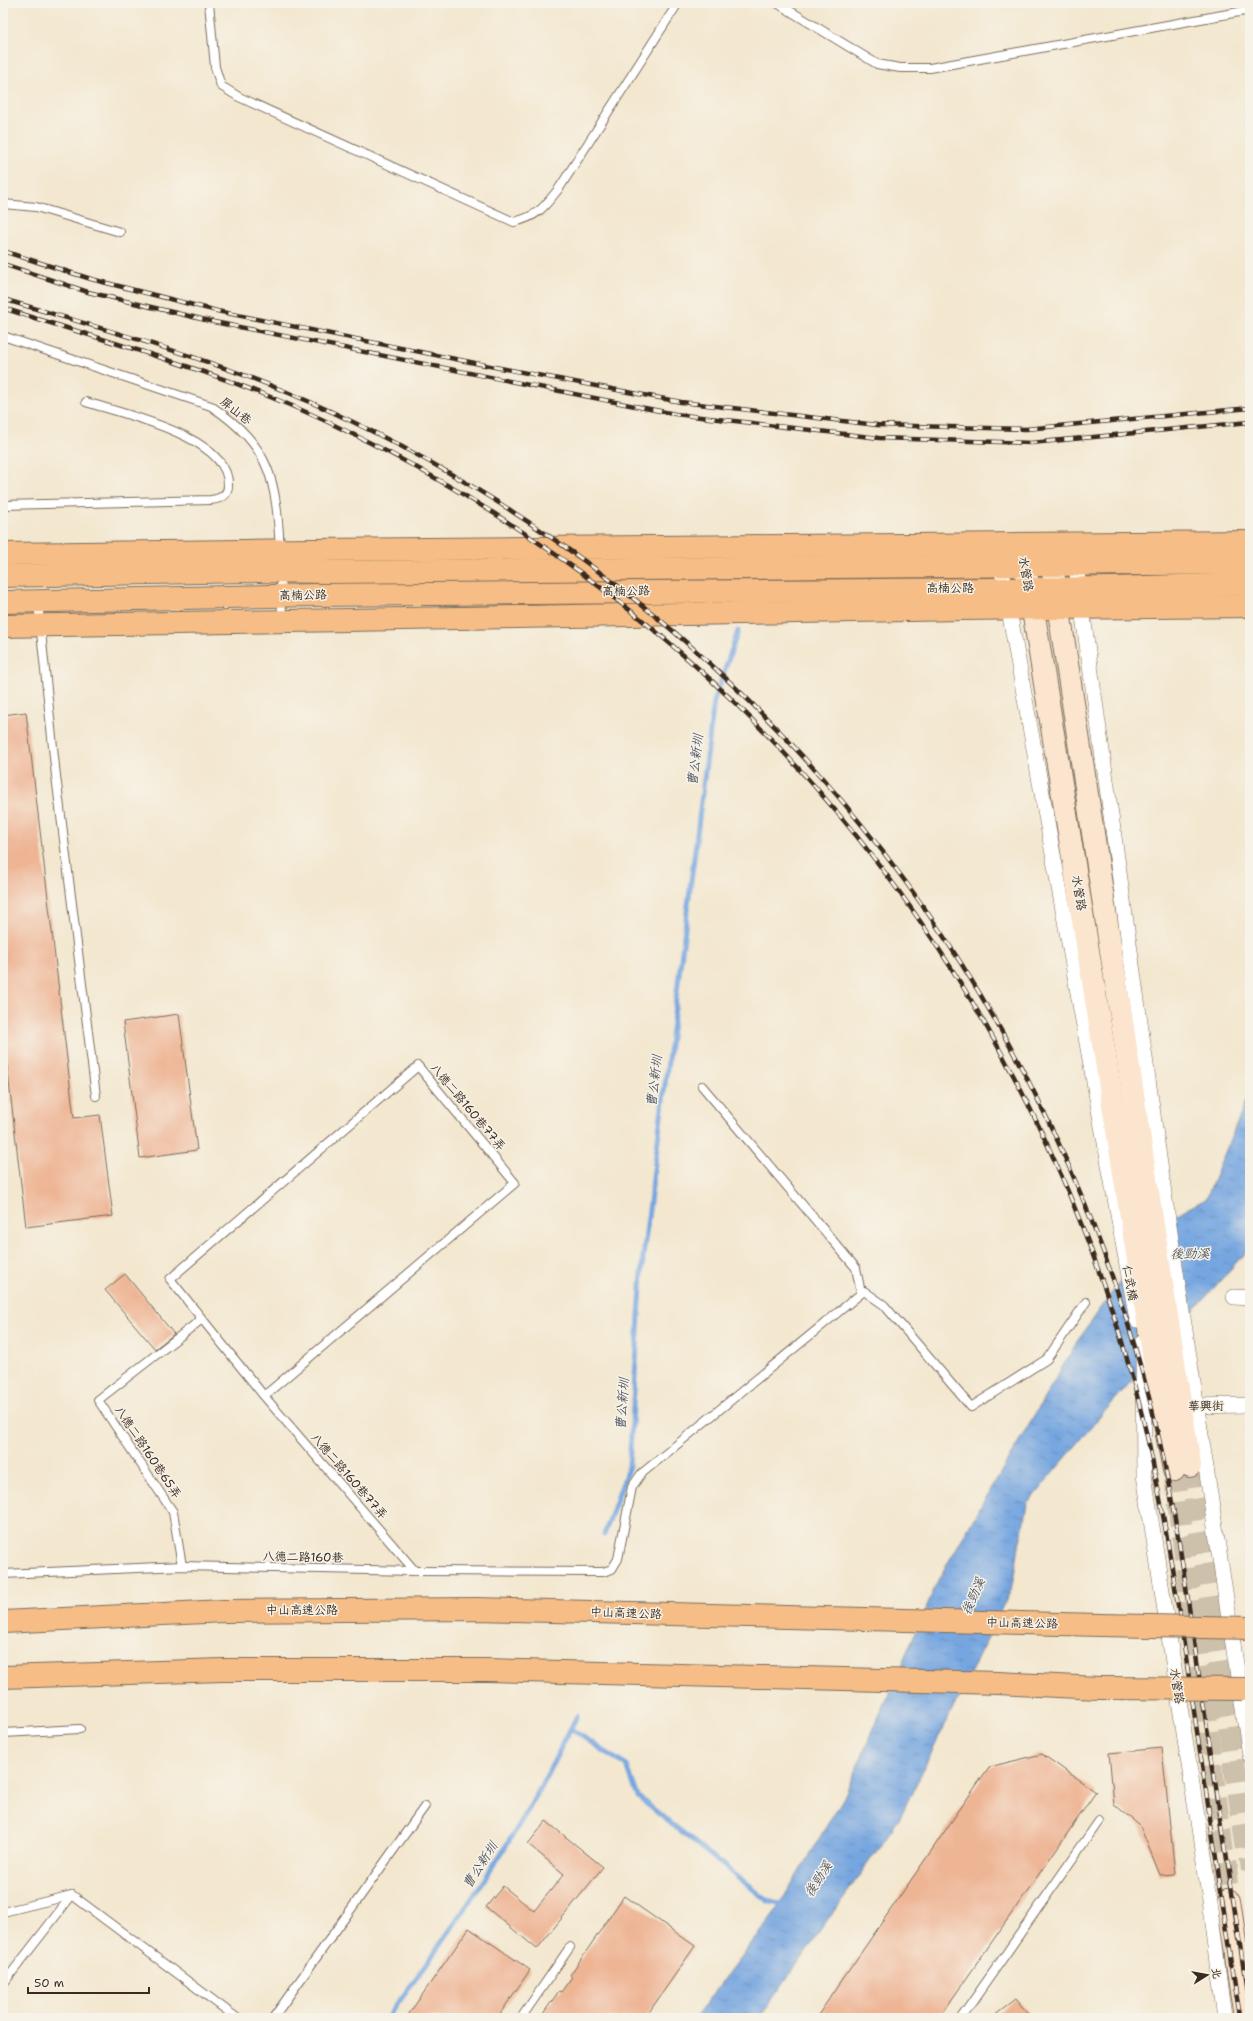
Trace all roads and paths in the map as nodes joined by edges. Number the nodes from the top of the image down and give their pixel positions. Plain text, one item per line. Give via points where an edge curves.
1 (209, 3) edge
2 (678, 3) edge
3 (777, 3) edge
4 (1250, 10) edge
5 (3, 204) edge
6 (120, 232) dead end
7 (3, 336) edge
8 (86, 402) dead end
9 (3, 505) edge
10 (1250, 542) edge
11 (1021, 545) junction
12 (3, 554) edge
13 (1051, 555) junction
14 (280, 561) junction
15 (1250, 563) edge
16 (1001, 566) junction
17 (1025, 566) junction
18 (1076, 566) junction
19 (3, 576) edge
20 (1250, 584) edge
21 (282, 595) junction
22 (1007, 598) junction
23 (1030, 598) junction
24 (1058, 598) junction
25 (1080, 598) junction
26 (3, 602) edge
27 (37, 602) junction
28 (1250, 606) edge
29 (282, 622) junction
30 (3, 626) edge
31 (40, 626) junction
32 (702, 1086) dead end
33 (96, 1096) dead end
34 (1158, 1202) junction
35 (1123, 1211) junction
36 (861, 1293) junction
37 (1234, 1297) dead end
38 (1250, 1298) edge
39 (1086, 1302) dead end
40 (202, 1319) junction
41 (1164, 1345) junction
42 (264, 1396) junction
43 (1250, 1405) edge
44 (1180, 1407) junction
45 (1182, 1468) tunnel mouth
46 (182, 1566) junction
47 (415, 1571) junction
48 (3, 1574) edge
49 (3, 1622) edge
50 (1250, 1628) edge
51 (3, 1677) edge
52 (1250, 1689) edge
53 (80, 1729) dead end
54 (3, 1733) edge
55 (1250, 1755) edge
56 (425, 1806) dead end
57 (1099, 1821) dead end
58 (72, 1895) junction
59 (1229, 1900) tunnel mouth
60 (3, 1912) edge
61 (570, 1947) dead end
62 (3, 1984) edge
63 (237, 2018) edge
64 (273, 2018) edge
65 (521, 2018) edge
66 (961, 2018) edge
67 (1225, 2018) edge
68 (1246, 2018) edge

1 - 2 lane via 214,67 221,86 239,97 514,222 530,218 560,187
3 - 4 lane via 877,64 900,68 930,68
5 - 6 lane via 36,207
7 - 14 lane, 屏山巷 via 211,406 226,416 242,429 255,445 272,480 278,511
8 - 9 lane via 194,440 223,465 228,483 225,495 211,500
10 - 13 main road, 高楠公路
11 - 13 main road, 高楠公路
11 - 14 main road, 高楠公路
11 - 16 street, 水管路
11 - 17 street, 水管路
12 - 14 main road, 高楠公路
13 - 17 main road, 高楠公路
13 - 18 main road, 高楠公路
13 - 24 street, 水管路
14 - 16 main road, 高楠公路 via 337,572
14 - 19 main road, 高楠公路
14 - 21 lane, 屏山巷
15 - 18 main road, 高楠公路
16 - 17 main road, 高楠公路
16 - 22 street, 水管路
17 - 23 street, 水管路
18 - 25 street
20 - 25 main road, 高楠公路
21 - 22 main road, 高楠公路
21 - 27 main road, 高楠公路
21 - 29 lane, 屏山巷
22 - 23 main road, 高楠公路
22 - 29 main road, 高楠公路
22 - 35 street, 水管路
23 - 24 main road, 高楠公路
23 - 35 street, 水管路
24 - 25 main road, 高楠公路
24 - 34 street, 水管路
25 - 28 main road, 高楠公路
25 - 34 street
26 - 27 main road, 高楠公路
27 - 31 lane
29 - 31 main road, 高楠公路
30 - 31 main road, 高楠公路
31 - 33 lane
32 - 36 lane via 856,1268
34 - 41 street
35 - 41 street, 仁武橋
36 - 39 lane via 864,1291 884,1305 971,1407 1047,1359
36 - 47 lane, 八德二路160巷 via 641,1474 632,1487 618,1559 612,1569 604,1572
37 - 38 street
40 - 42 lane, 八德二路160巷77弄
40 - 42 lane, 八德二路160巷77弄 via 170,1279 418,1066 515,1182
40 - 46 lane, 八德二路160巷65弄 via 98,1400 174,1512
41 - 44 street
41 - 44 street
41 - 67 street, 水管路 via 1144,1475 1210,1900
42 - 47 lane, 八德二路160巷77弄
43 - 44 street, 華興街
44 - 45 street
44 - 55 street
46 - 47 lane, 八德二路160巷
46 - 48 lane, 八德二路160巷
49 - 50 main road, 中山高速公路, bridge via 224,1611 477,1609
51 - 52 main road, bridge via 223,1670 487,1670 998,1683 1099,1688
53 - 54 lane
56 - 64 lane
57 - 66 lane
58 - 60 lane
58 - 62 lane
58 - 63 lane
59 - 68 street
61 - 65 lane

